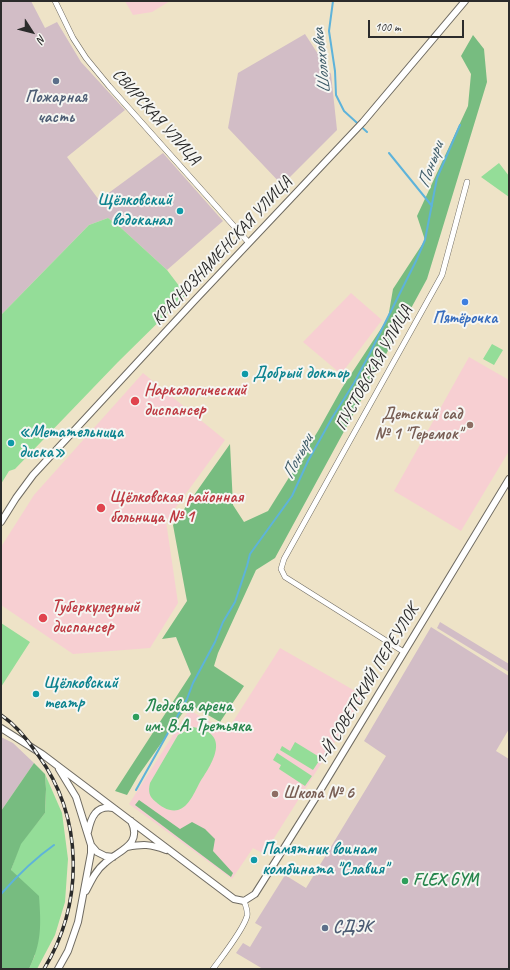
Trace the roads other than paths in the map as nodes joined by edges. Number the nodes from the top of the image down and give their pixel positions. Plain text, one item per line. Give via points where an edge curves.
1 (55, 1) edge
2 (465, 1) edge
3 (467, 182) dead end
4 (249, 243) junction
5 (509, 479) edge
6 (1, 522) edge
7 (404, 652) junction
8 (1, 728) edge
9 (54, 763) junction
10 (117, 810) junction
11 (130, 820) junction
12 (87, 834) junction
13 (91, 845) junction
14 (126, 847) junction
15 (173, 852) junction
16 (113, 856) junction
17 (83, 896) junction
18 (244, 901) junction
19 (58, 969) edge
20 (212, 969) edge

1 - 4 street, СВИРСКАЯ УЛИЦА via 86,58
2 - 4 street, КРАСНОЗНАМЕНСКАЯ УЛИЦА via 364,122
3 - 7 street, ПУСТОВСКАЯ УЛИЦА via 442,275 284,559 281,570 285,577
4 - 6 street, КРАСНОЗНАМЕНСКАЯ УЛИЦА via 33,475
5 - 7 street, 1-Й СОВЕТСКИЙ ПЕРЕУЛОК
7 - 18 street, 1-Й СОВЕТСКИЙ ПЕРЕУЛОК via 255,894
8 - 9 street
9 - 10 street
9 - 12 street via 76,797
10 - 11 street
10 - 12 street via 106,807 99,810 94,815
11 - 14 street via 135,835
11 - 15 street
12 - 13 street
13 - 16 street via 97,852
13 - 17 street
14 - 15 street via 153,845
14 - 16 street
15 - 18 street via 234,898
16 - 17 street via 95,875
17 - 19 street via 78,922
18 - 20 street via 247,911 245,921

